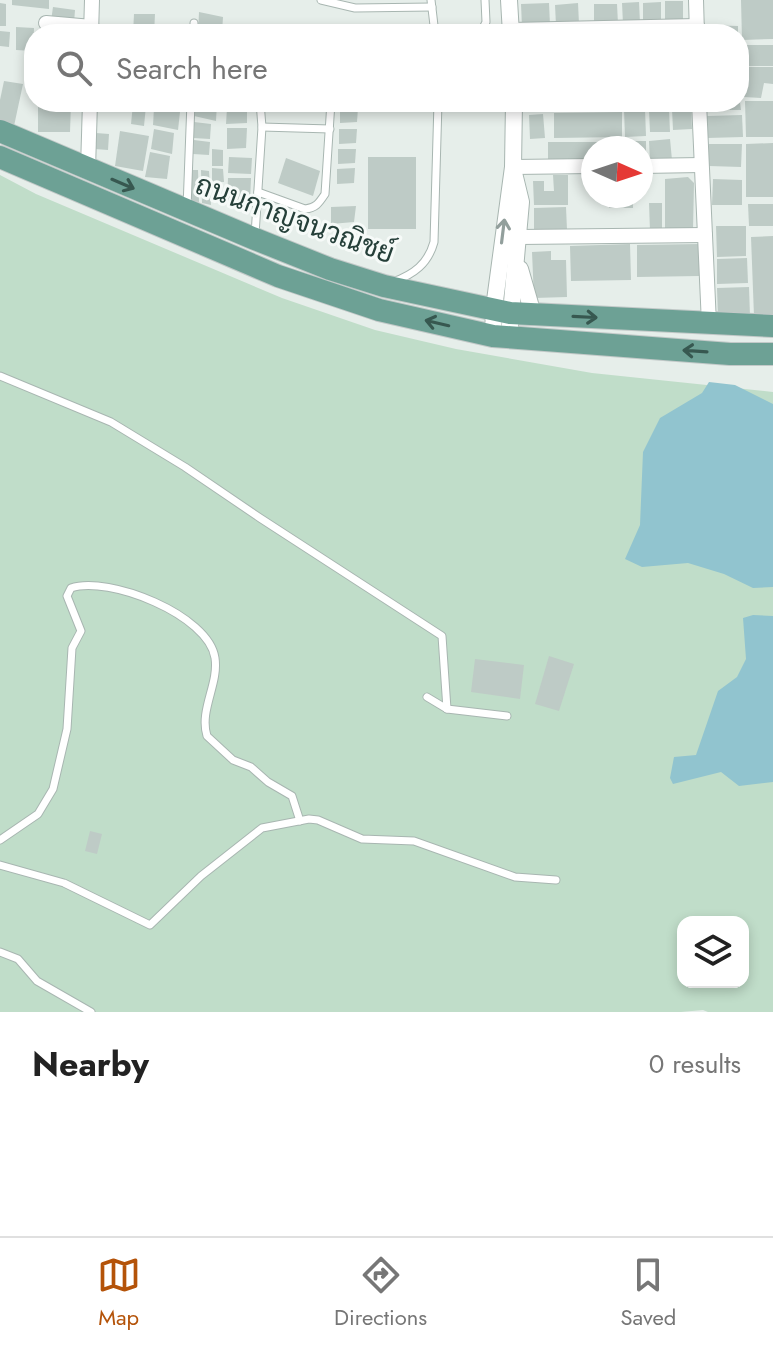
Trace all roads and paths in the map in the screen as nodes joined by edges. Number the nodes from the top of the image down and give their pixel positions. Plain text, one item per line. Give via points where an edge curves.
1 (92, 0) edge
2 (321, 0) edge
3 (485, 0) edge
4 (509, 0) edge
5 (696, 0) edge
6 (432, 4) edge
7 (46, 23) dead end
8 (53, 24) edge
9 (92, 24) edge
10 (434, 24) edge
11 (485, 24) edge
12 (510, 24) edge
13 (697, 24) edge
14 (90, 112) edge
15 (191, 112) edge
16 (261, 112) edge
17 (331, 112) edge
18 (438, 112) edge
19 (514, 112) edge
20 (699, 112) edge
21 (262, 127) junction
22 (330, 129) junction
23 (0, 131) edge
24 (0, 157) edge
25 (701, 165) junction
26 (581, 166) edge
27 (653, 166) edge
28 (513, 167) junction
29 (88, 169) junction
30 (258, 192) junction
31 (186, 211) junction
32 (705, 235) junction
33 (519, 237) junction
34 (255, 239) junction
35 (518, 256) junction
36 (498, 275) junction
37 (384, 286) junction
38 (464, 302) junction
39 (502, 310) junction
40 (533, 314) junction
41 (709, 324) junction
42 (773, 326) edge
43 (501, 336) junction
44 (773, 354) edge
45 (0, 376) edge
46 (427, 697) dead end
47 (447, 709) junction
48 (507, 716) dead end
49 (300, 821) junction
50 (0, 840) edge
51 (0, 865) edge
52 (556, 880) dead end
53 (0, 952) edge
54 (91, 1012) edge

1 - 9 street
2 - 6 lane via 355,8
3 - 11 lane
4 - 12 street
5 - 13 street
6 - 10 lane
7 - 8 street
14 - 29 street
15 - 31 lane
16 - 21 lane
17 - 22 lane
18 - 37 lane via 431,252 417,270
19 - 28 street
20 - 25 street
21 - 22 lane
21 - 30 lane
22 - 30 lane via 325,194 319,203 305,209
23 - 29 main road, ถนนกาญจนวณิชย์
43 -> 24 main road, ถนนกาญจนวณิชย์ via 379,310 278,276
25 - 27 street
25 - 32 street
26 - 28 street
28 - 33 street via 521,202
36 -> 28 street
29 -> 31 main road, ถนนกาญจนวณิชย์
30 - 34 lane
31 - 34 main road, ถนนกาญจนวณิชย์
32 - 33 street
32 - 41 street
33 - 35 street
34 - 37 main road, ถนนกาญจนวณิชย์
35 - 39 street
35 - 40 street
36 - 38 street via 480,295
36 - 39 street
37 - 38 main road, ถนนกาญจนวณิชย์
38 - 39 main road, ถนนกาญจนวณิชย์
39 - 40 main road, ถนนกาญจนวณิชย์
39 - 43 street
40 -> 41 main road, ถนนกาญจนวณิชย์
41 - 42 main road, ถนนกาญจนวณิชย์
44 -> 43 main road, ถนนกาญจนวณิชย์
45 - 47 lane via 111,422 442,636
46 - 47 lane
47 - 48 lane
49 - 50 lane via 292,796 208,738 205,723 215,660 199,629 133,594 82,585 71,588 67,596 81,629 72,648 67,724 53,789 38,814
49 - 51 lane via 258,830 150,925 64,883
49 - 52 lane via 318,820 362,839 414,841 515,877
53 - 54 lane via 18,959 37,981

